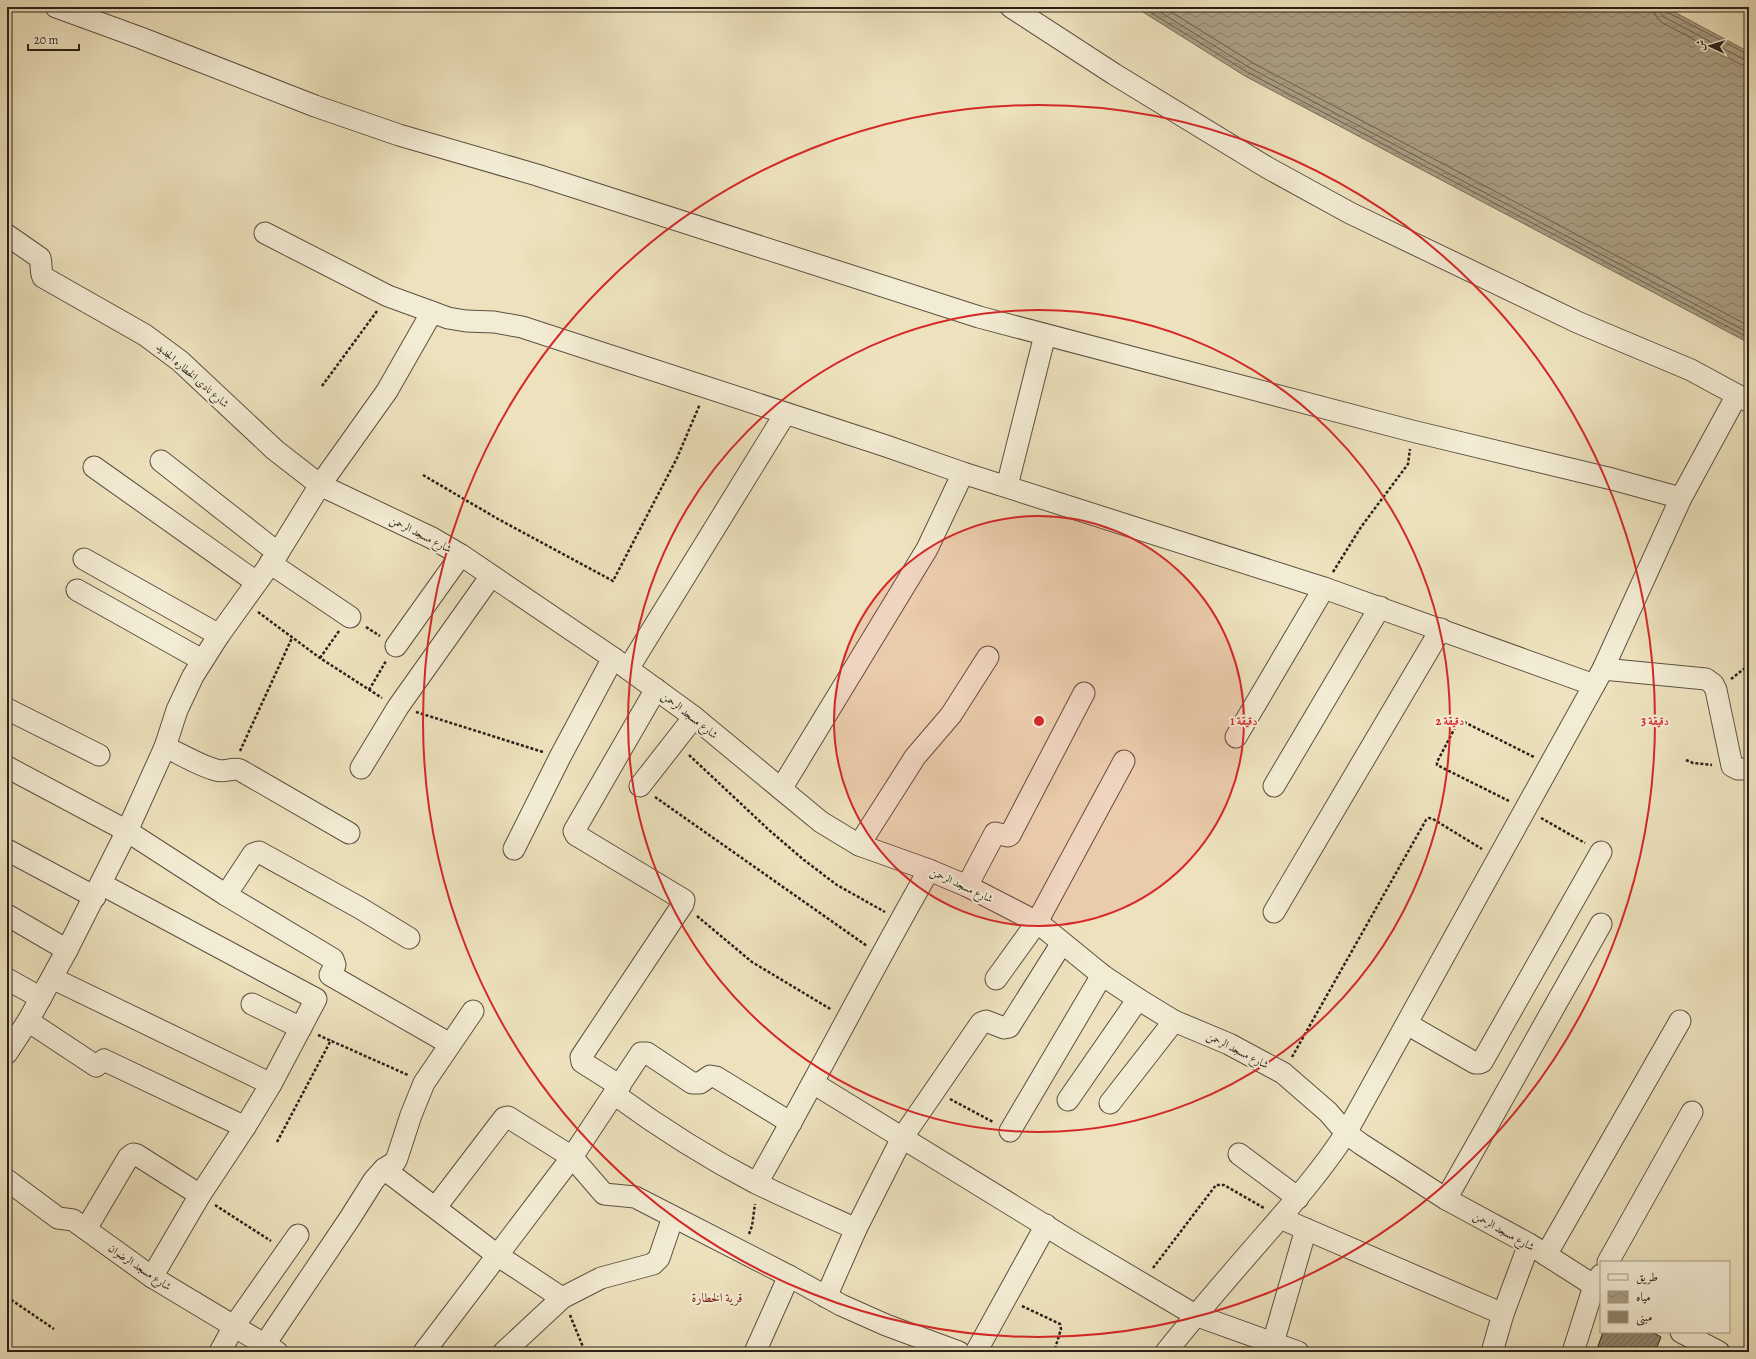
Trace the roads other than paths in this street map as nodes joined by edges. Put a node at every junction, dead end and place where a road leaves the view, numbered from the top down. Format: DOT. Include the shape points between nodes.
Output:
graph roads {
  1 [pos="56,7"];
  2 [pos="1011,7"];
  3 [pos="265,232"];
  4 [pos="8,240"];
  5 [pos="432,312"];
  6 [pos="1045,335"];
  7 [pos="1743,398"];
  8 [pos="785,414"];
  9 [pos="162,460"];
  10 [pos="94,467"];
  11 [pos="963,473"];
  12 [pos="320,485"];
  13 [pos="1007,486"];
  14 [pos="1681,498"];
  15 [pos="461,555"];
  16 [pos="274,558"];
  17 [pos="84,559"];
  18 [pos="491,576"];
  19 [pos="256,582"];
  20 [pos="1324,588"];
  21 [pos="77,590"];
  22 [pos="1380,607"];
  23 [pos="350,617"];
  24 [pos="1440,629"];
  25 [pos="219,634"];
  26 [pos="396,646"];
  27 [pos="988,657"];
  28 [pos="202,660"];
  29 [pos="621,664"];
  30 [pos="1598,677"];
  31 [pos="656,689"];
  32 [pos="1084,694"];
  33 [pos="7,709"];
  34 [pos="694,716"];
  35 [pos="1236,737"];
  36 [pos="165,747"];
  37 [pos="99,755"];
  38 [pos="1124,761"];
  39 [pos="7,767"];
  40 [pos="361,768"];
  41 [pos="1749,769"];
  42 [pos="640,786"];
  43 [pos="1274,786"];
  44 [pos="782,789"];
  45 [pos="127,831"];
  46 [pos="349,833"];
  47 [pos="859,846"];
  48 [pos="514,849"];
  49 [pos="7,850"];
  50 [pos="1601,852"];
  51 [pos="929,870"];
  52 [pos="967,886"];
  53 [pos="98,891"];
  54 [pos="226,894"];
  55 [pos="1274,912"];
  56 [pos="7,915"];
  57 [pos="1037,922"];
  58 [pos="1601,924"];
  59 [pos="409,938"];
  60 [pos="1062,943"];
  61 [pos="67,950"];
  62 [pos="330,975"];
  63 [pos="1102,975"];
  64 [pos="52,978"];
  65 [pos="7,979"];
  66 [pos="996,979"];
  67 [pos="41,998"];
  68 [pos="316,999"];
  69 [pos="1138,999"];
  70 [pos="252,1004"];
  71 [pos="473,1011"];
  72 [pos="28,1021"];
  73 [pos="1174,1021"];
  74 [pos="1680,1021"];
  75 [pos="1407,1024"];
  76 [pos="301,1028"];
  77 [pos="450,1044"];
  78 [pos="7,1052"];
  79 [pos="813,1083"];
  80 [pos="270,1084"];
  81 [pos="617,1090"];
  82 [pos="1068,1100"];
  83 [pos="1110,1103"];
  84 [pos="1692,1112"];
  85 [pos="791,1123"];
  86 [pos="245,1127"];
  87 [pos="1010,1131"];
  88 [pos="1346,1133"];
  89 [pos="902,1138"];
  90 [pos="1239,1154"];
  91 [pos="572,1157"];
  92 [pos="384,1169"];
  93 [pos="7,1180"];
  94 [pos="757,1183"];
  95 [pos="200,1195"];
  96 [pos="1298,1198"];
  97 [pos="1446,1199"];
  98 [pos="436,1207"];
  99 [pos="673,1217"];
  100 [pos="1280,1218"];
  101 [pos="1046,1225"];
  102 [pos="86,1229"];
  103 [pos="856,1229"];
  104 [pos="1306,1229"];
  105 [pos="293,1243"];
  106 [pos="1537,1250"];
  107 [pos="497,1255"];
  108 [pos="1609,1261"];
  109 [pos="788,1276"];
  110 [pos="152,1277"];
  111 [pos="1599,1284"];
  112 [pos="826,1297"];
  113 [pos="562,1298"];
  114 [pos="1503,1314"];
  115 [pos="1195,1315"];
  116 [pos="234,1326"];
  117 [pos="1683,1333"];
  118 [pos="1273,1343"];
  119 [pos="273,1350"];
  120 [pos="220,1352"];
  121 [pos="424,1352"];
  122 [pos="504,1352"];
  123 [pos="755,1352"];
  124 [pos="959,1352"];
  125 [pos="976,1352"];
  126 [pos="1166,1352"];
  127 [pos="1298,1352"];
  128 [pos="1492,1352"];
  129 [pos="1573,1352"];
  130 [pos="1719,1352"];
  1 -- 6 [label="street" via="315,106 399,135 538,175 979,317"];
  2 -- 7 [label="street" via="1114,74 1268,168 1350,213 1577,322 1690,370"];
  3 -- 5 [label="street" via="388,296"];
  4 -- 12 [label="street, شارع نادى الخطاره الجديد" via="40,258 43,277 138,331 180,361 275,450"];
  5 -- 8 [label="street" via="448,318 522,327"];
  5 -- 12 [label="street" via="387,391"];
  6 -- 13 [label="street"];
  6 -- 14 [label="street"];
  7 -- 14 [label="street"];
  8 -- 11 [label="street"];
  8 -- 29 [label="street"];
  9 -- 16 [label="street"];
  10 -- 19 [label="street"];
  11 -- 13 [label="street"];
  11 -- 44 [label="street" via="928,549"];
  12 -- 15 [label="street, شارع مسجد الرحمن" via="432,538"];
  12 -- 16 [label="street"];
  13 -- 20 [label="street"];
  14 -- 30 [label="street"];
  15 -- 18 [label="street, شارع مسجد الرحمن"];
  15 -- 26 [label="street"];
  16 -- 19 [label="street"];
  16 -- 23 [label="street"];
  17 -- 25 [label="street"];
  18 -- 29 [label="street, شارع مسجد الرحمن"];
  18 -- 40 [label="street" via="398,707"];
  19 -- 25 [label="street"];
  20 -- 22 [label="street"];
  20 -- 35 [label="street"];
  21 -- 28 [label="street"];
  22 -- 24 [label="street"];
  22 -- 43 [label="street"];
  24 -- 30 [label="street"];
  24 -- 55 [label="street"];
  25 -- 28 [label="street"];
  27 -- 47 [label="street" via="951,715 915,757"];
  28 -- 36 [label="street" via="184,694"];
  29 -- 31 [label="street, شارع مسجد الرحمن"];
  29 -- 48 [label="street" via="560,757"];
  30 -- 41 [label="street" via="1710,681 1716,690 1730,759 1735,768"];
  30 -- 75 [label="street"];
  31 -- 34 [label="street, شارع مسجد الرحمن"];
  31 -- 81 [label="street" via="574,833 683,898 683,904 581,1057 582,1062"];
  32 -- 52 [label="street" via="1010,835 995,832"];
  33 -- 37 [label="street"];
  34 -- 42 [label="street"];
  34 -- 44 [label="street, شارع مسجد الرحمن"];
  36 -- 45 [label="street"];
  36 -- 46 [label="street" via="216,770 232,769 246,773"];
  38 -- 57 [label="street"];
  39 -- 45 [label="street"];
  44 -- 47 [label="street, شارع مسجد الرحمن" via="821,822"];
  45 -- 53 [label="street"];
  45 -- 54 [label="street"];
  47 -- 51 [label="street, شارع مسجد الرحمن"];
  49 -- 53 [label="street"];
  50 -- 75 [label="street" via="1482,1062 1475,1063"];
  51 -- 52 [label="street, شارع مسجد الرحمن"];
  51 -- 79 [label="street"];
  52 -- 57 [label="street, شارع مسجد الرحمن"];
  53 -- 61 [label="street"];
  53 -- 68 [label="street"];
  54 -- 59 [label="street" via="253,854 259,852"];
  54 -- 62 [label="street" via="333,959 335,965"];
  56 -- 61 [label="street"];
  57 -- 60 [label="street, شارع مسجد الرحمن"];
  57 -- 66 [label="street"];
  58 -- 97 [label="street"];
  60 -- 63 [label="street, شارع مسجد الرحمن"];
  60 -- 89 [label="street" via="1009,1027 1004,1028 986,1022 981,1024"];
  61 -- 64 [label="street"];
  62 -- 68 [label="street"];
  62 -- 77 [label="street"];
  63 -- 69 [label="street, شارع مسجد الرحمن"];
  63 -- 87 [label="street"];
  64 -- 67 [label="street"];
  64 -- 80 [label="street"];
  65 -- 67 [label="street"];
  67 -- 72 [label="street"];
  68 -- 76 [label="street"];
  69 -- 73 [label="street, شارع مسجد الرحمن"];
  69 -- 82 [label="street"];
  70 -- 76 [label="street"];
  71 -- 77 [label="street"];
  72 -- 78 [label="street"];
  72 -- 86 [label="street" via="96,1066 106,1060"];
  73 -- 83 [label="street"];
  73 -- 88 [label="street, شارع مسجد الرحمن" via="1230,1044 1283,1073 1328,1112"];
  74 -- 106 [label="street"];
  75 -- 88 [label="street"];
  76 -- 80 [label="street"];
  77 -- 92 [label="street" via="424,1083 395,1162"];
  79 -- 85 [label="street"];
  79 -- 89 [label="street"];
  80 -- 86 [label="street"];
  81 -- 85 [label="street" via="641,1052 644,1052 692,1083 700,1083 710,1076 716,1077"];
  81 -- 91 [label="street"];
  81 -- 94 [label="street" via="652,1121"];
  84 -- 108 [label="street"];
  85 -- 94 [label="street"];
  86 -- 95 [label="street"];
  88 -- 96 [label="street"];
  88 -- 97 [label="street, شارع مسجد الرحمن"];
  89 -- 101 [label="street"];
  89 -- 103 [label="street"];
  90 -- 96 [label="street"];
  91 -- 98 [label="street" via="506,1117"];
  91 -- 99 [label="street" via="604,1194 635,1197"];
  91 -- 107 [label="street"];
  92 -- 98 [label="street"];
  92 -- 119 [label="street" via="350,1218"];
  93 -- 102 [label="street, شارع مسجد الرضوان" via="58,1218 70,1219"];
  94 -- 103 [label="street"];
  95 -- 102 [label="street" via="133,1154 128,1158"];
  95 -- 110 [label="street"];
  96 -- 100 [label="street"];
  97 -- 106 [label="street, شارع مسجد الرحمن"];
  98 -- 107 [label="street"];
  99 -- 109 [label="street"];
  99 -- 113 [label="street" via="659,1258 653,1264 601,1278"];
  100 -- 104 [label="street"];
  100 -- 115 [label="street"];
  101 -- 115 [label="street"];
  101 -- 125 [label="street"];
  102 -- 110 [label="street, شارع مسجد الرضوان"];
  103 -- 112 [label="street"];
  104 -- 114 [label="street"];
  104 -- 118 [label="street"];
  105 -- 116 [label="street"];
  106 -- 111 [label="street, شارع مسجد الرحمن"];
  106 -- 114 [label="street"];
  107 -- 113 [label="street"];
  107 -- 121 [label="street"];
  109 -- 112 [label="street"];
  109 -- 123 [label="street"];
  110 -- 116 [label="street, شارع مسجد الرضوان"];
  111 -- 129 [label="street"];
  112 -- 124 [label="street" via="860,1314"];
  113 -- 122 [label="street"];
  114 -- 128 [label="street"];
  115 -- 118 [label="street"];
  115 -- 126 [label="street"];
  116 -- 119 [label="street, شارع مسجد الرضوان"];
  116 -- 120 [label="street"];
  117 -- 130 [label="street"];
  118 -- 127 [label="street"];
}
